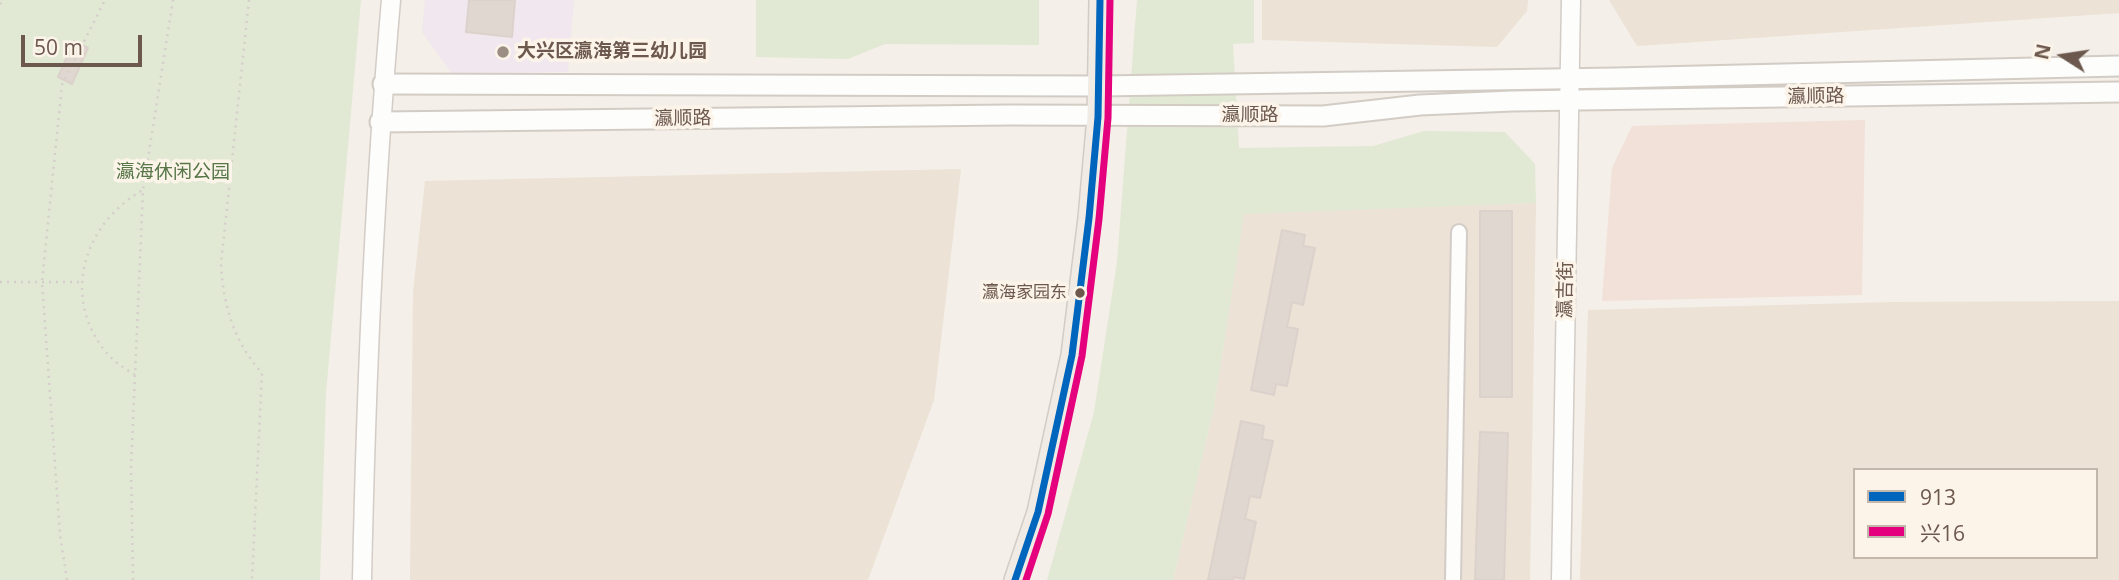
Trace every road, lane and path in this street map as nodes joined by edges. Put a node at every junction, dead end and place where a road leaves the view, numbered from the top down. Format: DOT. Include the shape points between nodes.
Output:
graph roads {
  1 [pos="105,0"];
  2 [pos="173,0"];
  3 [pos="249,0"];
  4 [pos="391,0"];
  5 [pos="1100,0"];
  6 [pos="1571,0"];
  7 [pos="2119,66"];
  8 [pos="1569,79"];
  9 [pos="383,84"];
  10 [pos="1100,86"];
  11 [pos="2119,92"];
  12 [pos="1569,101"];
  13 [pos="1098,117"];
  14 [pos="380,122"];
  15 [pos="143,190"];
  16 [pos="1459,232"];
  17 [pos="0,282"];
  18 [pos="42,282"];
  19 [pos="82,282"];
  20 [pos="135,375"];
  21 [pos="67,580"];
  22 [pos="133,580"];
  23 [pos="252,580"];
  24 [pos="362,580"];
  25 [pos="1014,580"];
  26 [pos="1453,580"];
  27 [pos="1561,580"];
  1 -- 18 [label="path" via="62,86"];
  2 -- 15 [label="path"];
  3 -- 23 [label="path" via="221,264 228,315 240,343 262,373"];
  4 -- 9 [label="street"];
  5 -- 10 [label="main road"];
  6 -- 8 [label="street, 瀛吉街"];
  7 -- 8 [label="main road, 瀛顺路"];
  8 -- 10 [label="main road, 瀛顺路"];
  8 -- 12 [label="street, 瀛吉街"];
  9 -- 10 [label="main road, 瀛顺路"];
  9 -- 14 [label="street"];
  10 -- 13 [label="main road"];
  11 -- 12 [label="main road, 瀛顺路"];
  12 -- 13 [label="main road, 瀛顺路" via="1420,105 1323,116"];
  12 -- 27 [label="street, 瀛吉街"];
  13 -- 14 [label="main road, 瀛顺路"];
  13 -- 25 [label="main road" via="1072,355 1038,512"];
  14 -- 24 [label="street"];
  15 -- 19 [label="path" via="127,199 102,225 85,261"];
  15 -- 20 [label="path"];
  16 -- 26 [label="street"];
  17 -- 18 [label="path"];
  18 -- 19 [label="path"];
  18 -- 21 [label="path"];
  19 -- 20 [label="path" via="96,337 106,353"];
  20 -- 22 [label="path"];
}
